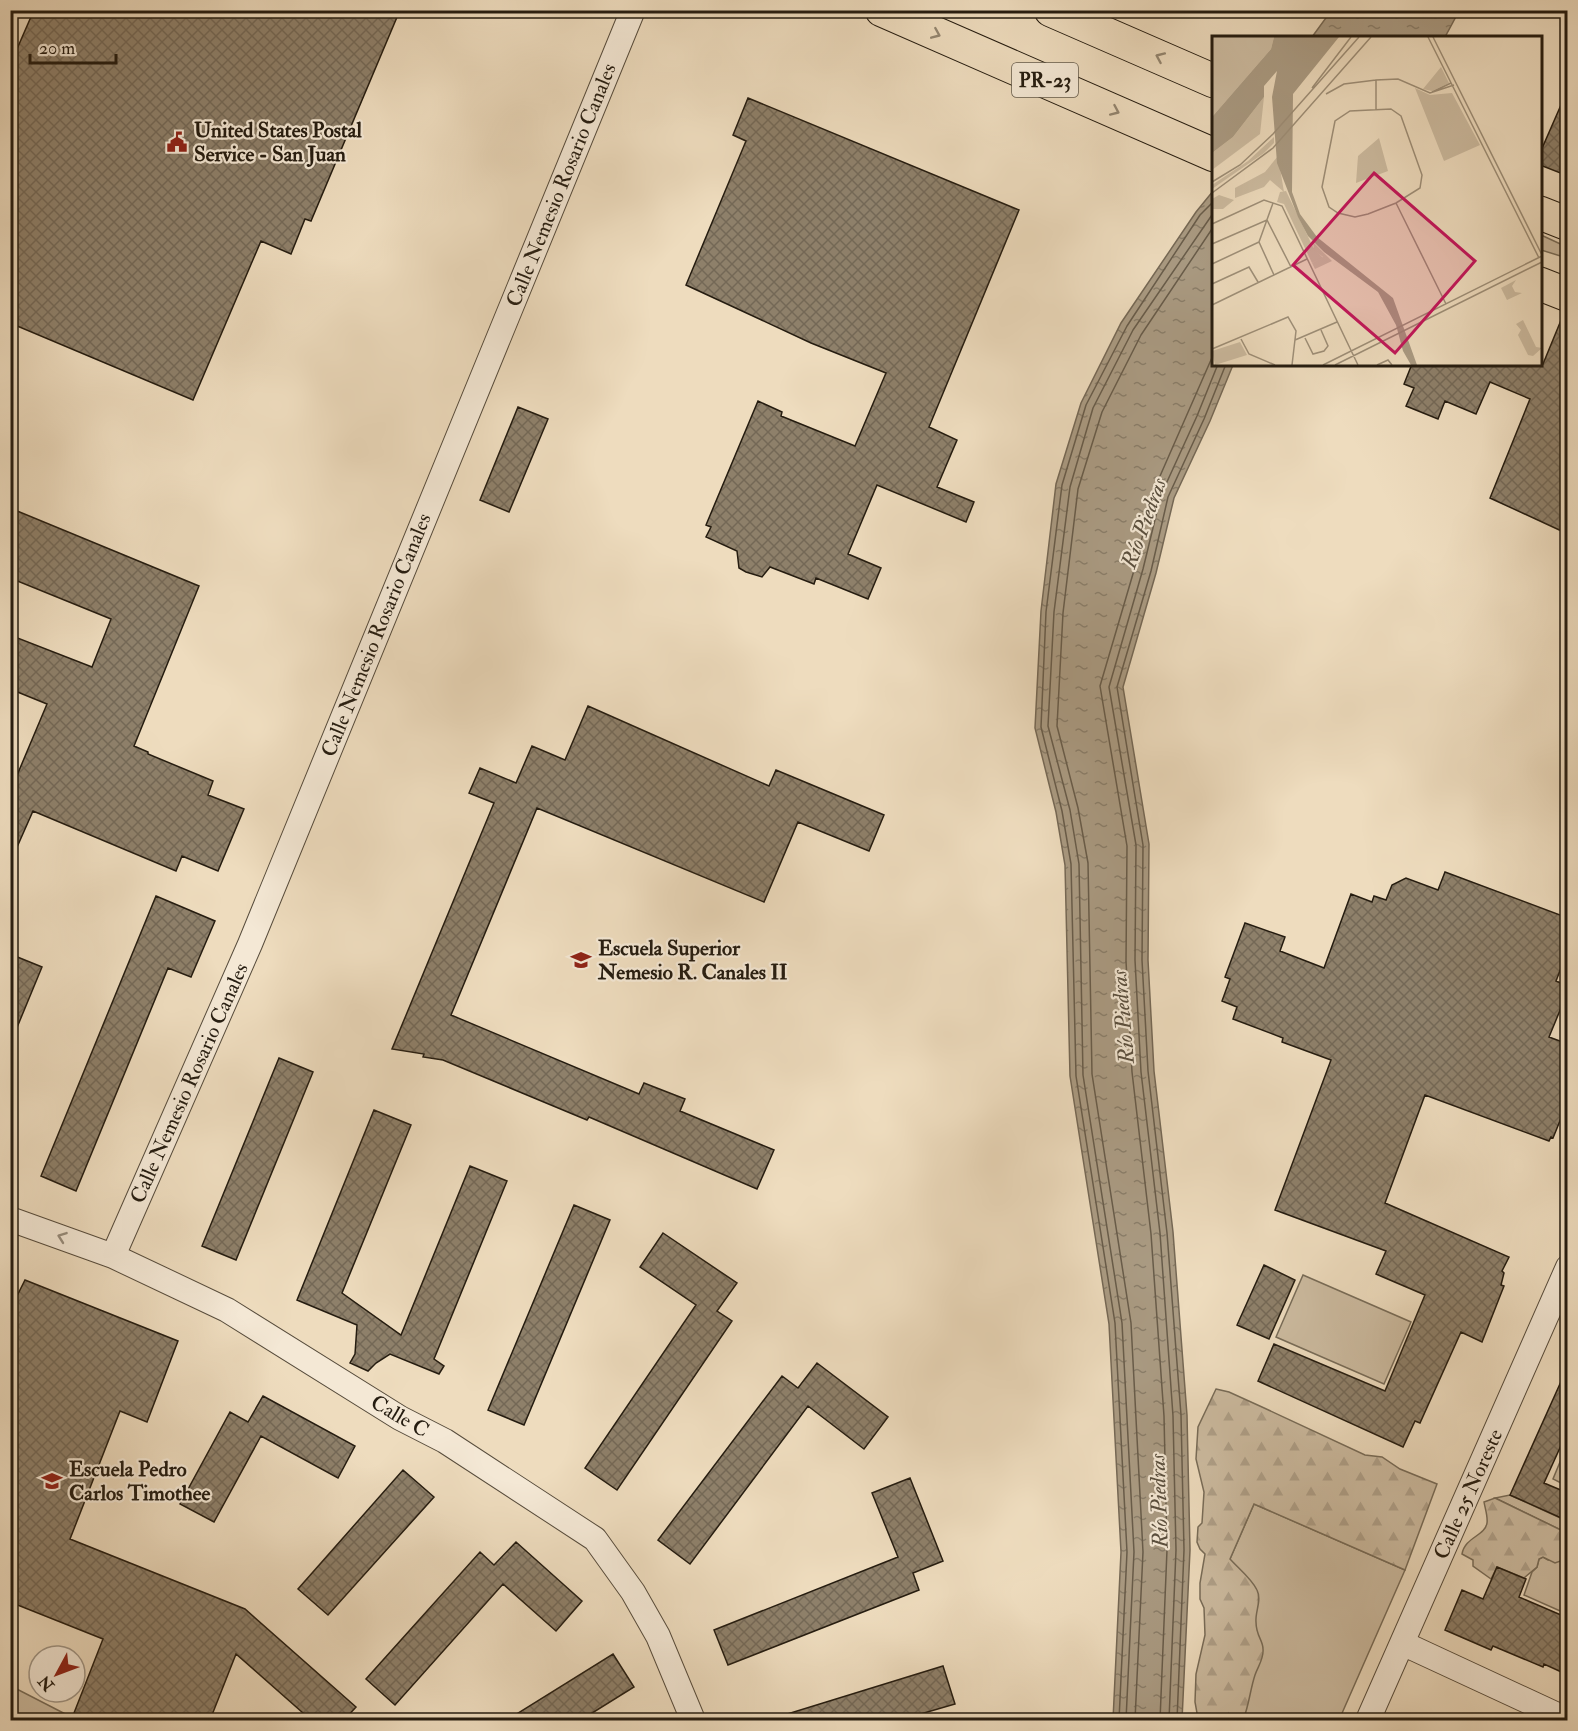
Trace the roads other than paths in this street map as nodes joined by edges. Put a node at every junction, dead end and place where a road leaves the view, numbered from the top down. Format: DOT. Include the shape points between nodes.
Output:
graph roads {
  1 [pos="633,10"];
  2 [pos="882,10"];
  3 [pos="1051,10"];
  4 [pos="1212,80"];
  5 [pos="1210,154"];
  6 [pos="1542,214"];
  7 [pos="1568,224"];
  8 [pos="1542,286"];
  9 [pos="1568,295"];
  10 [pos="10,1219"];
  11 [pos="113,1256"];
  12 [pos="1568,1267"];
  13 [pos="1402,1643"];
  14 [pos="693,1720"];
  15 [pos="1368,1720"];
  16 [pos="1568,1720"];
  1 -- 11 [label="street, Calle Nemesio Rosario Canales" via="250,944"];
  2 -- 5 [label="main road, PR-23, one-way"];
  4 -- 3 [label="main road, one-way"];
  6 -- 7 [label="main road"];
  8 -- 9 [label="main road"];
  11 -- 10 [label="street, Calle C, one-way"];
  11 -- 14 [label="street, Calle C" via="227,1310 400,1418 445,1441 595,1539 633,1592 658,1636"];
  12 -- 13 [label="street, Calle 25 Noreste"];
  13 -- 15 [label="street, Calle 25 Noreste"];
  13 -- 16 [label="street"];
}
